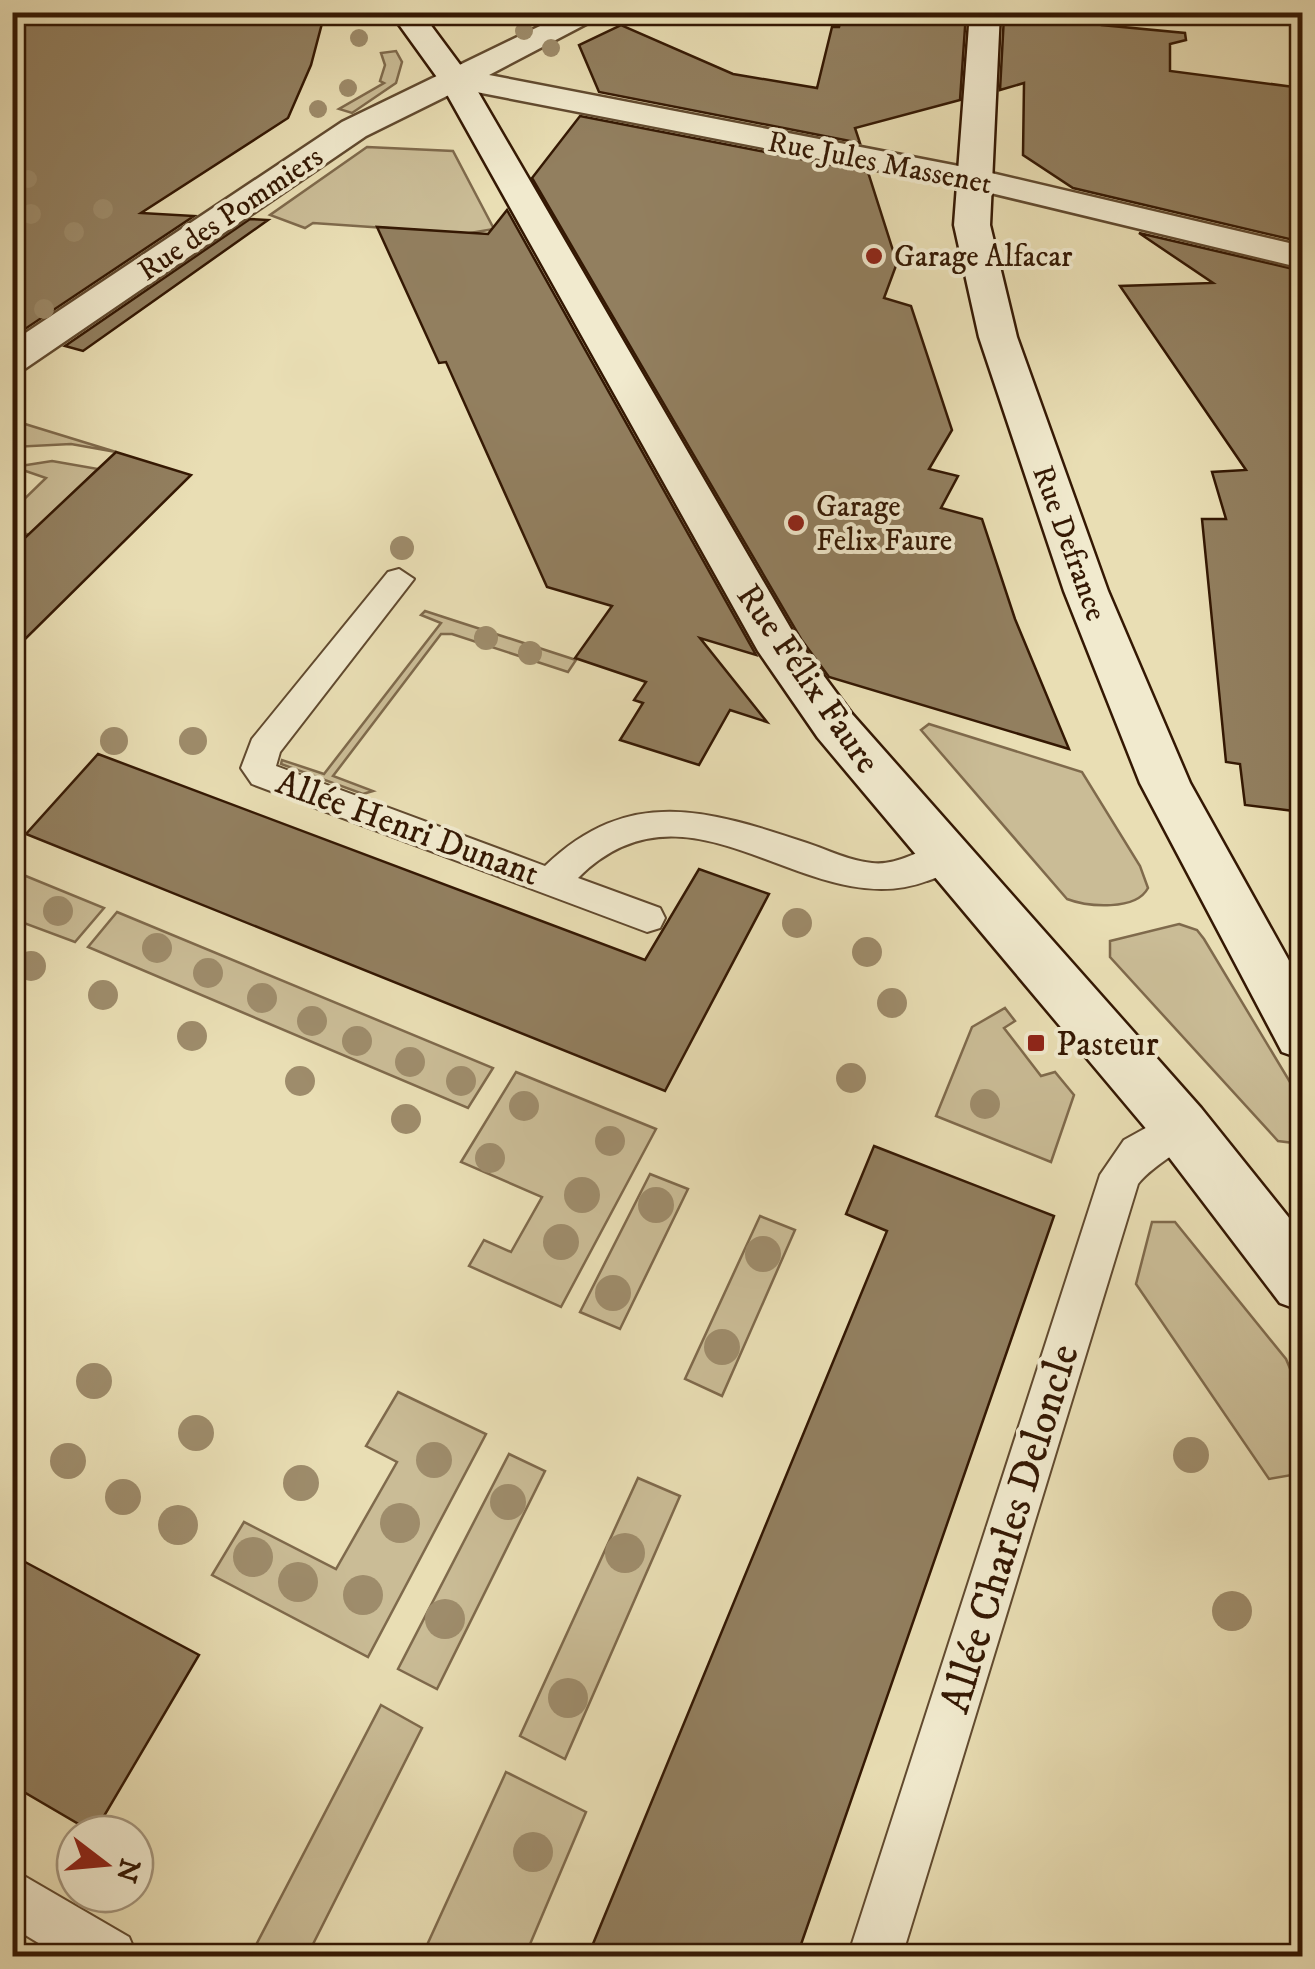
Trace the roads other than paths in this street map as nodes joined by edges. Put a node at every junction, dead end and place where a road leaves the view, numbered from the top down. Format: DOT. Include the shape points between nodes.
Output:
graph roads {
  1 [pos="405,12"];
  2 [pos="594,12"];
  3 [pos="986,12"];
  4 [pos="454,78"];
  5 [pos="974,179"];
  6 [pos="1302,258"];
  7 [pos="12,360"];
  8 [pos="399,578"];
  9 [pos="947,857"];
  10 [pos="552,883"];
  11 [pos="647,918"];
  12 [pos="1302,1036"];
  13 [pos="1180,1126"];
  14 [pos="1302,1282"];
  15 [pos="12,1896"];
  16 [pos="110,1956"];
  17 [pos="875,1956"];
  1 -- 4 [label="main road, Rue Félix Faure"];
  2 -- 4 [label="main road, Rue des Pommiers"];
  3 -- 5 [label="main road, Rue Defrance"];
  4 -- 5 [label="main road, Rue Jules Massenet"];
  4 -- 7 [label="main road, Rue des Pommiers" via="354,129"];
  4 -- 9 [label="main road, Rue Félix Faure" via="780,651"];
  5 -- 6 [label="main road, Rue Jules Massenet"];
  5 -- 12 [label="main road, Rue Defrance" via="973,237 998,337 1086,591 1165,783"];
  8 -- 10 [label="lane, Allée Henri Dunant" via="264,748 258,768 278,782"];
  9 -- 10 [label="lane, Allée Henri Dunant" via="910,874 869,876 730,831 676,821 607,835 572,858"];
  9 -- 13 [label="main road, Rue Félix Faure"];
  10 -- 11 [label="lane"];
  13 -- 14 [label="main road, Rue Félix Faure"];
  13 -- 17 [label="lane, Allée Charles Deloncle" via="1138,1153 1120,1175"];
  15 -- 16 [label="lane"];
}
